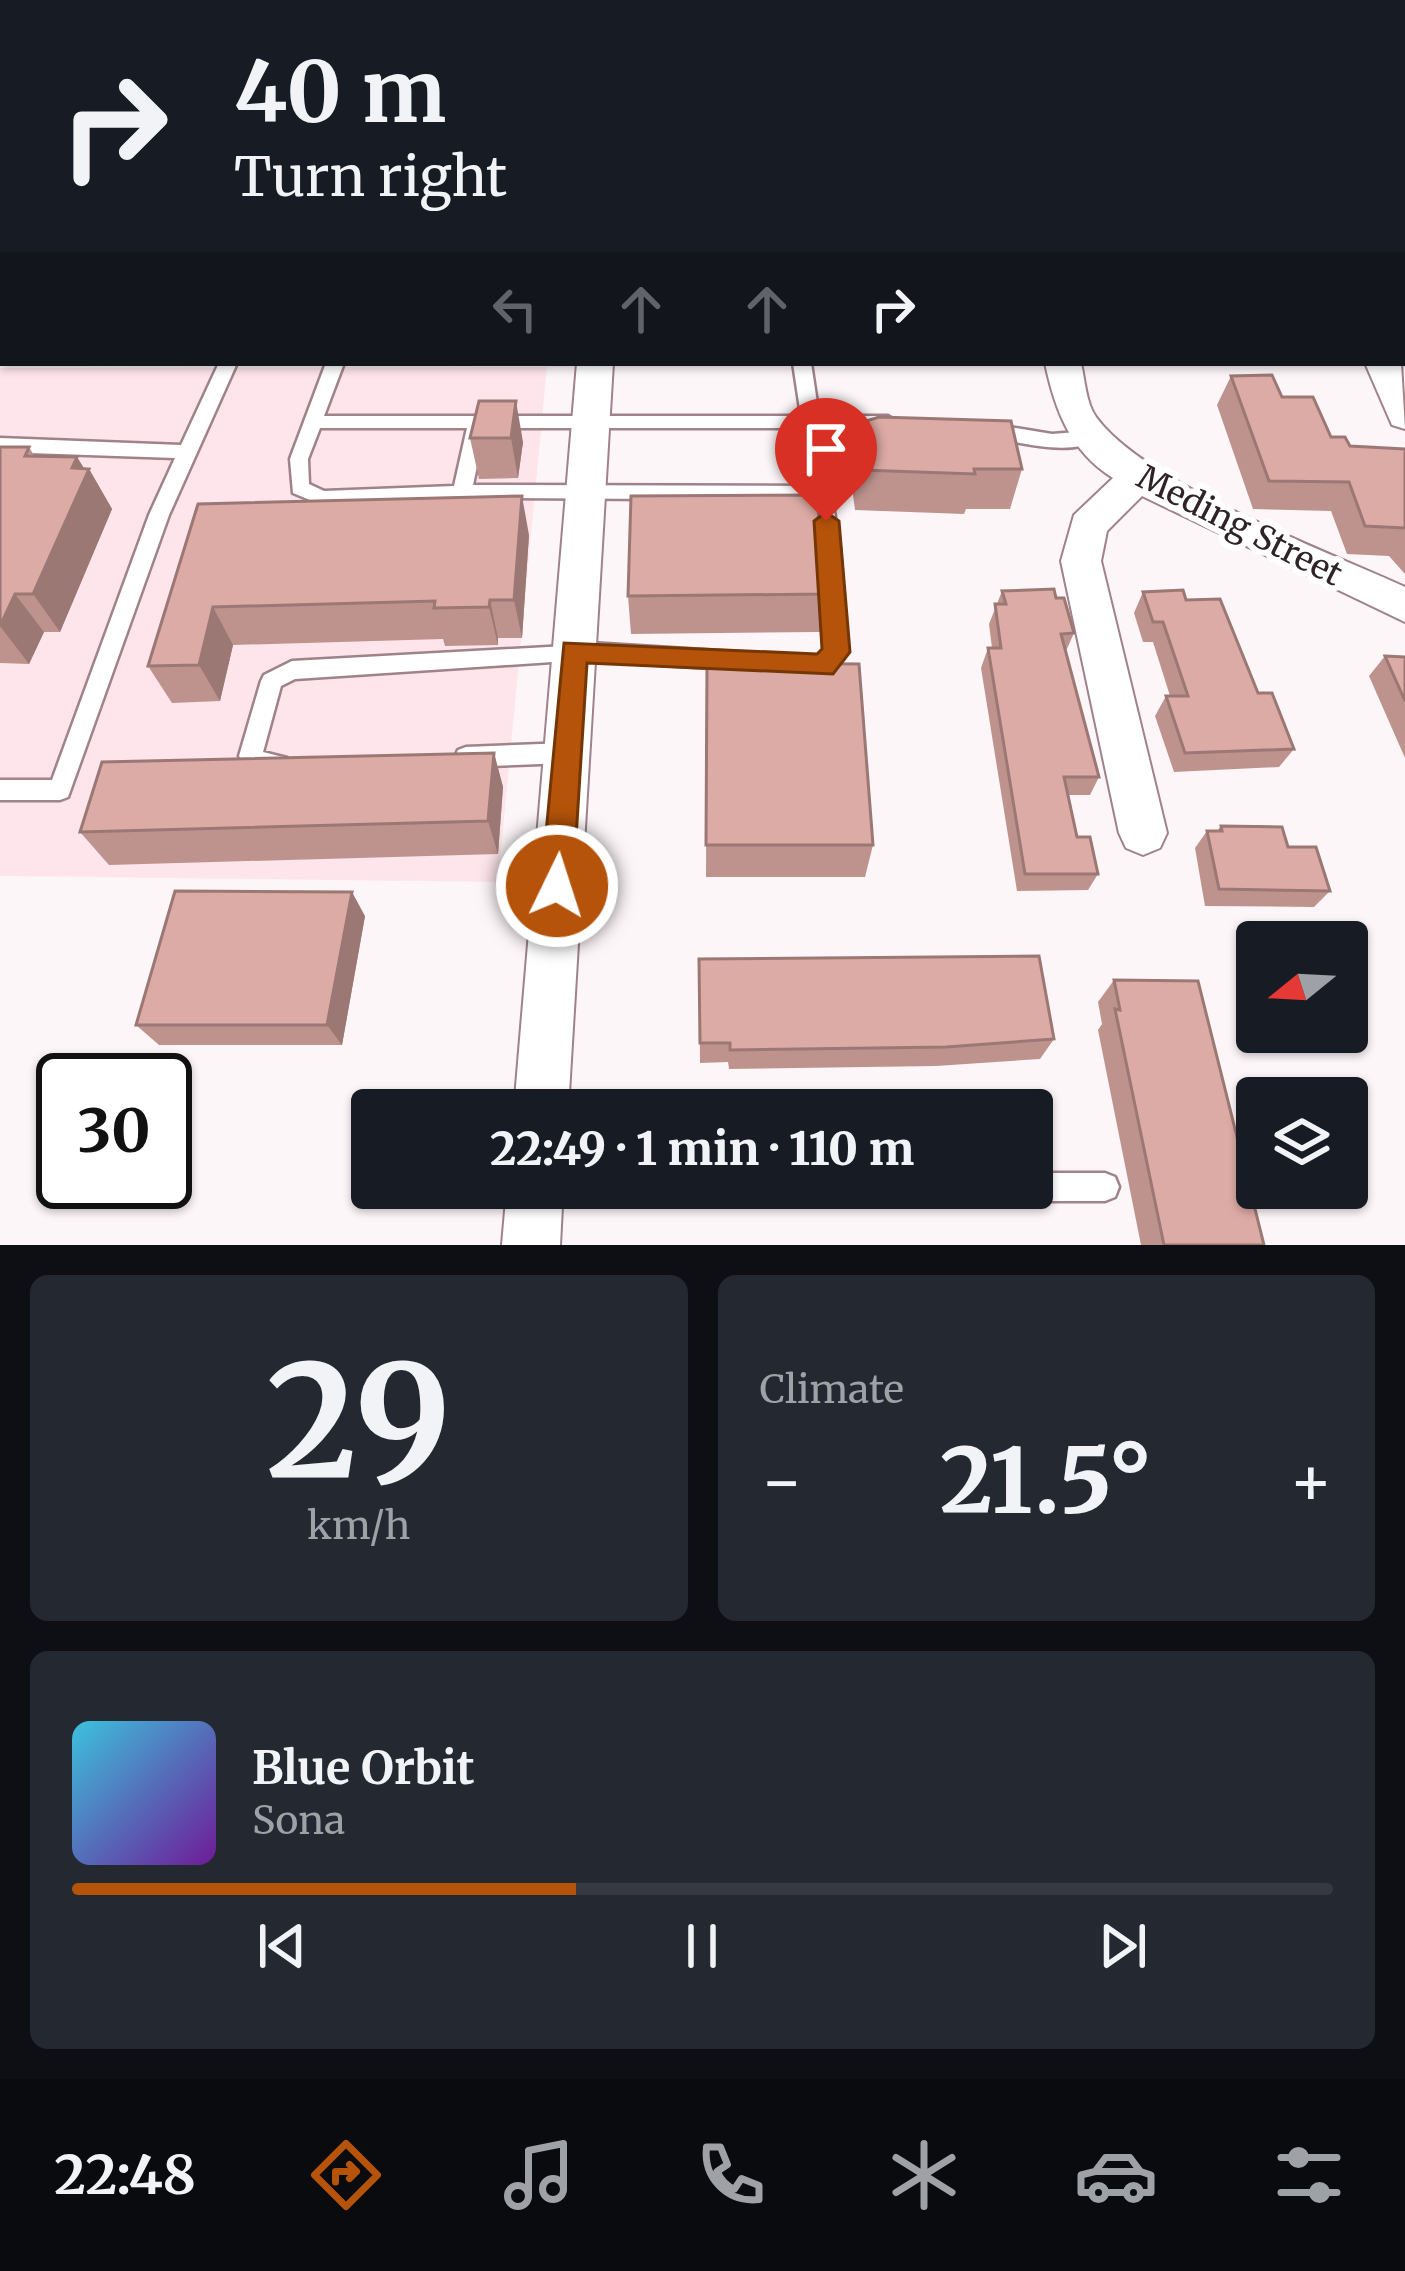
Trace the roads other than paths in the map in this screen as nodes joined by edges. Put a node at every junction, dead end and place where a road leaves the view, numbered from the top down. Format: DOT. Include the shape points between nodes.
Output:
graph roads {
  1 [pos="227,366"];
  2 [pos="334,366"];
  3 [pos="595,366"];
  4 [pos="803,366"];
  5 [pos="1064,366"];
  6 [pos="1383,366"];
  7 [pos="1405,416"];
  8 [pos="591,418"];
  9 [pos="478,421"];
  10 [pos="313,422"];
  11 [pos="899,422"];
  12 [pos="814,423"];
  13 [pos="964,425"];
  14 [pos="1089,438"];
  15 [pos="0,445"];
  16 [pos="188,452"];
  17 [pos="1139,476"];
  18 [pos="462,493"];
  19 [pos="823,493"];
  20 [pos="585,495"];
  21 [pos="1405,606"];
  22 [pos="574,653"];
  23 [pos="567,753"];
  24 [pos="450,758"];
  25 [pos="310,763"];
  26 [pos="0,790"];
  27 [pos="1143,833"];
  28 [pos="543,1089"];
  29 [pos="1053,1187"];
  30 [pos="1105,1187"];
  1 -- 16 [label="lane"];
  2 -- 10 [label="lane"];
  3 -- 8 [label="street"];
  4 -- 12 [label="lane"];
  5 -- 14 [label="street"];
  6 -- 7 [label="street"];
  8 -- 9 [label="lane"];
  8 -- 12 [label="lane"];
  8 -- 20 [label="street"];
  9 -- 10 [label="lane"];
  9 -- 18 [label="lane"];
  10 -- 18 [label="lane" via="299,459 300,488 322,498"];
  11 -- 12 [label="lane"];
  12 -- 19 [label="lane"];
  13 -- 14 [label="lane" via="1052,441"];
  14 -- 17 [label="street, Meding Street"];
  15 -- 16 [label="lane"];
  16 -- 26 [label="lane" via="60,790"];
  17 -- 21 [label="street, Meding Street"];
  17 -- 27 [label="street" via="1088,525 1081,561"];
  18 -- 20 [label="lane"];
  19 -- 20 [label="lane"];
  19 -- 22 [label="lane" via="836,652 823,666"];
  20 -- 22 [label="street"];
  22 -- 23 [label="street"];
  22 -- 25 [label="lane" via="292,670 272,681 250,756 264,765"];
  23 -- 24 [label="lane"];
  23 -- 28 [label="street"];
  29 -- 30 [label="lane"];
}
